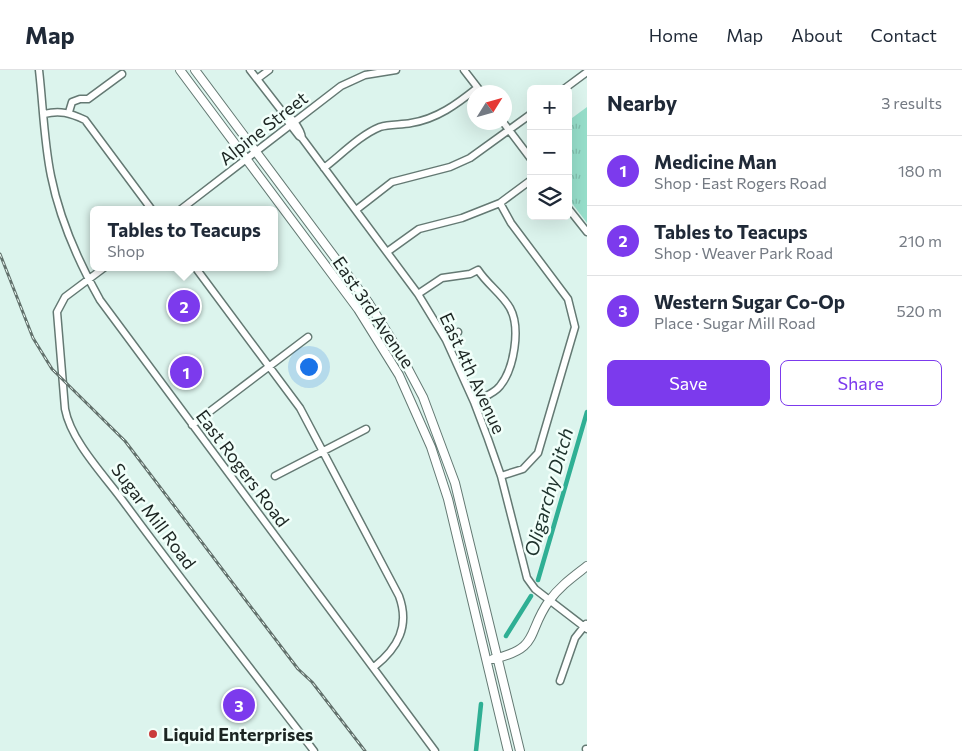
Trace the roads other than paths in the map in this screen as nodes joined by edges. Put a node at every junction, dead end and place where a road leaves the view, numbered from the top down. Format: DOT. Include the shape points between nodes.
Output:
graph roads {
  1 [pos="39,70"];
  2 [pos="180,70"];
  3 [pos="195,70"];
  4 [pos="250,70"];
  5 [pos="269,70"];
  6 [pos="396,70"];
  7 [pos="464,70"];
  8 [pos="379,71"];
  9 [pos="587,72"];
  10 [pos="122,74"];
  11 [pos="257,79"];
  12 [pos="475,85"];
  13 [pos="569,85"];
  14 [pos="467,98"];
  15 [pos="69,112"];
  16 [pos="44,114"];
  17 [pos="527,117"];
  18 [pos="292,124"];
  19 [pos="512,128"];
  20 [pos="509,130"];
  21 [pos="257,151"];
  22 [pos="527,154"];
  23 [pos="246,160"];
  24 [pos="324,168"];
  25 [pos="527,183"];
  26 [pos="500,203"];
  27 [pos="149,206"];
  28 [pos="185,206"];
  29 [pos="356,210"];
  30 [pos="572,213"];
  31 [pos="587,232"];
  32 [pos="388,252"];
  33 [pos="100,271"];
  34 [pos="198,271"];
  35 [pos="88,280"];
  36 [pos="418,294"];
  37 [pos="458,332"];
  38 [pos="308,337"];
  39 [pos="446,340"];
  40 [pos="270,366"];
  41 [pos="474,402"];
  42 [pos="192,424"];
  43 [pos="366,429"];
  44 [pos="324,452"];
  45 [pos="275,476"];
  46 [pos="500,476"];
  47 [pos="587,566"];
  48 [pos="550,600"];
  49 [pos="586,626"];
  50 [pos="498,658"];
  51 [pos="486,660"];
  52 [pos="374,667"];
  53 [pos="560,681"];
  54 [pos="314,751"];
  55 [pos="436,751"];
  56 [pos="508,751"];
  57 [pos="520,751"];
  1 -- 16 [label="street, East Rogers Road"];
  2 -- 23 [label="main road, East 3rd Avenue"];
  3 -- 21 [label="main road, East 3rd Avenue"];
  4 -- 11 [label="street, East 4th Avenue"];
  5 -- 11 [label="street"];
  6 -- 8 [label="street, Alpine Street"];
  7 -- 12 [label="street"];
  8 -- 18 [label="street, Alpine Street" via="348,82"];
  9 -- 13 [label="street"];
  10 -- 15 [label="street" via="88,99 72,102"];
  11 -- 18 [label="street, East 4th Avenue"];
  14 -- 24 [label="street" via="438,115 372,131"];
  15 -- 16 [label="street"];
  15 -- 27 [label="street" via="85,120"];
  16 -- 35 [label="street, East Rogers Road" via="46,147 55,192 69,238"];
  17 -- 19 [label="street"];
  18 -- 21 [label="street, Alpine Street"];
  18 -- 24 [label="street, East 4th Avenue"];
  20 -- 22 [label="street"];
  20 -- 29 [label="street" via="485,149 450,166 392,182"];
  21 -- 23 [label="street, Alpine Street"];
  21 -- 50 [label="main road, East 3rd Avenue" via="375,312 423,398 455,483"];
  23 -- 28 [label="street, Alpine Street"];
  23 -- 51 [label="main road, East 3rd Avenue" via="358,308 407,390 448,499"];
  24 -- 29 [label="street, East 4th Avenue"];
  25 -- 26 [label="street"];
  26 -- 32 [label="street" via="462,218 419,229"];
  26 -- 46 [label="street" via="511,223 568,299 575,327 538,453 522,469"];
  29 -- 32 [label="street, East 4th Avenue"];
  30 -- 31 [label="street"];
  32 -- 36 [label="street, East 4th Avenue"];
  33 -- 35 [label="street"];
  34 -- 40 [label="street"];
  35 -- 42 [label="street, East Rogers Road" via="113,320"];
  35 -- 54 [label="street, Sugar Mill Road" via="65,297 57,312 65,409 70,427 132,514"];
  36 -- 39 [label="street, East 4th Avenue"];
  36 -- 41 [label="street" via="442,278 478,270 510,309 516,328 506,378 495,391"];
  37 -- 39 [label="street"];
  38 -- 40 [label="street"];
  39 -- 41 [label="street, East 4th Avenue"];
  40 -- 42 [label="street"];
  40 -- 44 [label="street" via="300,408"];
  41 -- 46 [label="street, East 4th Avenue"];
  42 -- 52 [label="street, East Rogers Road"];
  43 -- 44 [label="street"];
  44 -- 45 [label="street"];
  44 -- 52 [label="street" via="402,604 402,635"];
  46 -- 48 [label="street, East 4th Avenue" via="527,578"];
  47 -- 48 [label="main road" via="565,582"];
  48 -- 49 [label="street, East 4th Avenue"];
  48 -- 50 [label="main road" via="529,642 519,651"];
  49 -- 53 [label="street" via="575,638"];
  50 -- 51 [label="main road"];
  50 -- 57 [label="main road, East 3rd Avenue"];
  51 -- 56 [label="main road, East 3rd Avenue"];
  52 -- 55 [label="street, East Rogers Road"];
}
